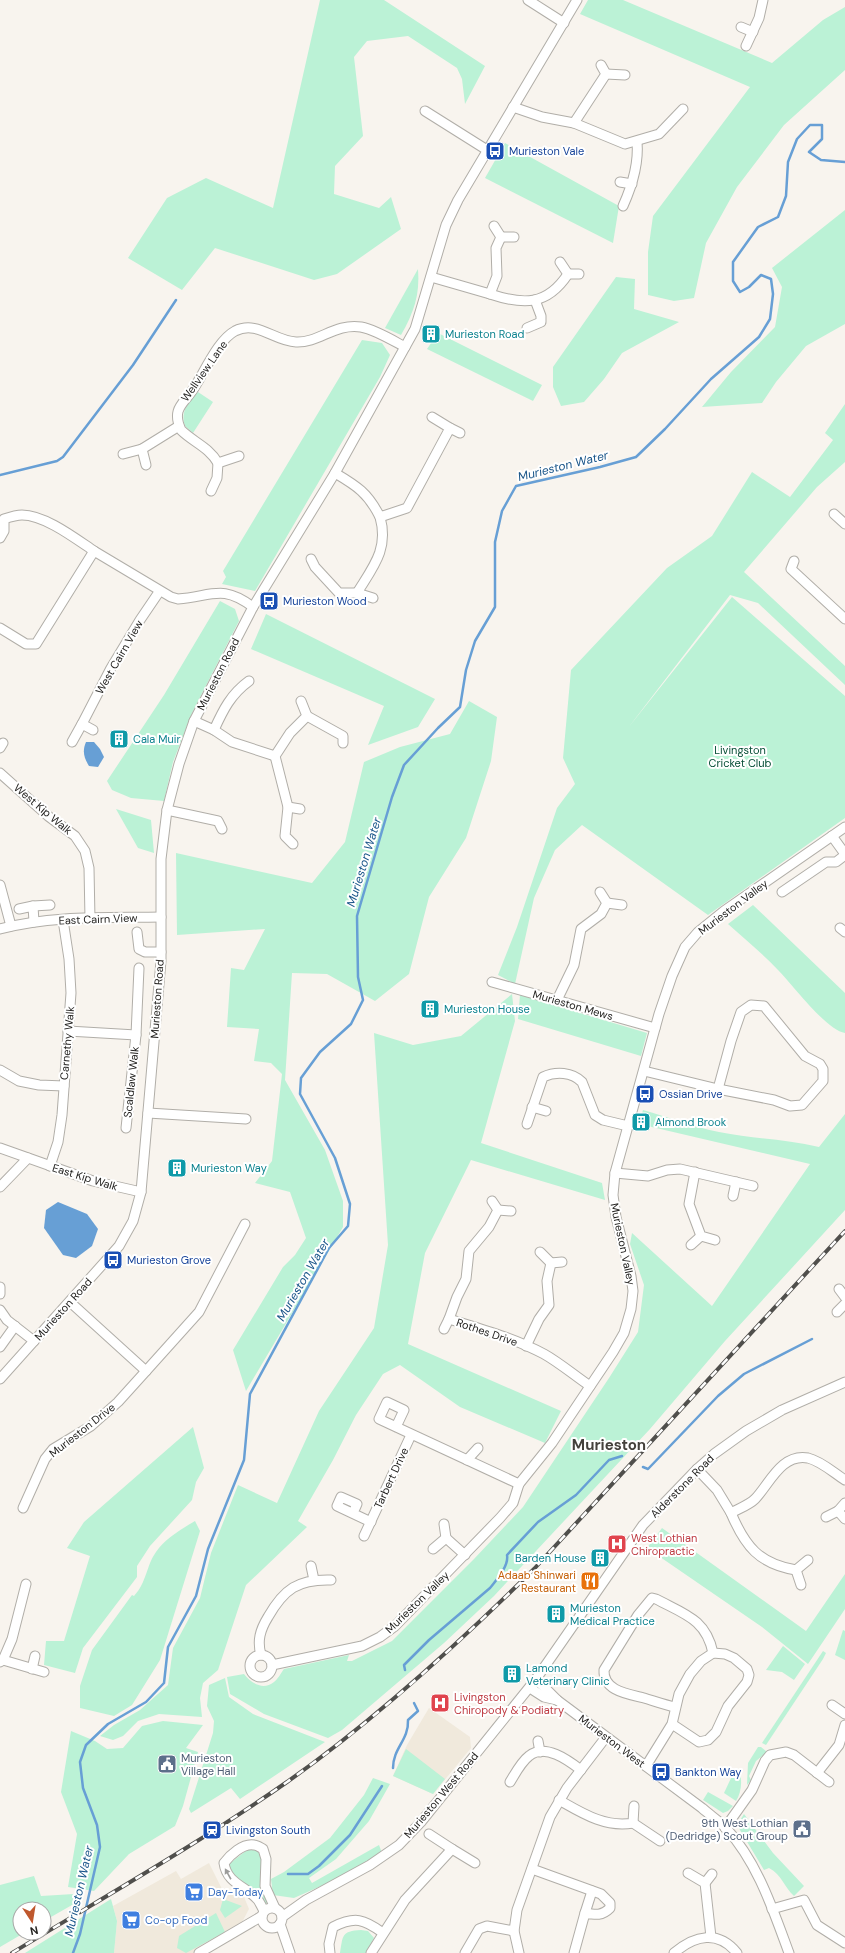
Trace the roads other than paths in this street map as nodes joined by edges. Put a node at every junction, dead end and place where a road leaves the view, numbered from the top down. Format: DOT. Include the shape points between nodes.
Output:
graph roads {
  1 [pos="528,0"];
  2 [pos="577,0"];
  3 [pos="762,0"];
  4 [pos="564,23"];
  5 [pos="741,27"];
  6 [pos="753,32"];
  7 [pos="746,46"];
  8 [pos="601,65"];
  9 [pos="606,74"];
  10 [pos="625,75"];
  11 [pos="513,107"];
  12 [pos="683,109"];
  13 [pos="425,111"];
  14 [pos="574,123"];
  15 [pos="637,142"];
  16 [pos="487,150"];
  17 [pos="620,182"];
  18 [pos="632,184"];
  19 [pos="623,206"];
  20 [pos="494,226"];
  21 [pos="501,237"];
  22 [pos="514,237"];
  23 [pos="560,262"];
  24 [pos="568,274"];
  25 [pos="579,274"];
  26 [pos="431,277"];
  27 [pos="490,294"];
  28 [pos="535,300"];
  29 [pos="527,328"];
  30 [pos="405,347"];
  31 [pos="432,417"];
  32 [pos="179,426"];
  33 [pos="450,428"];
  34 [pos="460,433"];
  35 [pos="142,449"];
  36 [pos="123,454"];
  37 [pos="238,456"];
  38 [pos="218,462"];
  39 [pos="146,466"];
  40 [pos="335,473"];
  41 [pos="211,491"];
  42 [pos="834,514"];
  43 [pos="2,517"];
  44 [pos="380,517"];
  45 [pos="845,524"];
  46 [pos="0,538"];
  47 [pos="94,551"];
  48 [pos="794,560"];
  49 [pos="311,565"];
  50 [pos="159,592"];
  51 [pos="358,593"];
  52 [pos="373,598"];
  53 [pos="253,607"];
  54 [pos="845,619"];
  55 [pos="0,628"];
  56 [pos="249,681"];
  57 [pos="300,701"];
  58 [pos="307,716"];
  59 [pos="194,721"];
  60 [pos="82,724"];
  61 [pos="93,730"];
  62 [pos="214,730"];
  63 [pos="344,737"];
  64 [pos="72,742"];
  65 [pos="275,756"];
  66 [pos="0,773"];
  67 [pos="288,807"];
  68 [pos="300,809"];
  69 [pos="167,810"];
  70 [pos="222,822"];
  71 [pos="845,827"];
  72 [pos="832,836"];
  73 [pos="293,844"];
  74 [pos="845,855"];
  75 [pos="0,885"];
  76 [pos="600,892"];
  77 [pos="782,892"];
  78 [pos="607,903"];
  79 [pos="50,905"];
  80 [pos="622,905"];
  81 [pos="33,906"];
  82 [pos="19,909"];
  83 [pos="161,916"];
  84 [pos="90,919"];
  85 [pos="63,920"];
  86 [pos="34,922"];
  87 [pos="11,926"];
  88 [pos="0,929"];
  89 [pos="137,932"];
  90 [pos="161,952"];
  91 [pos="139,968"];
  92 [pos="492,982"];
  93 [pos="558,1000"];
  94 [pos="655,1028"];
  95 [pos="68,1031"];
  96 [pos="136,1035"];
  97 [pos="0,1070"];
  98 [pos="644,1071"];
  99 [pos="64,1086"];
  100 [pos="718,1089"];
  101 [pos="532,1107"];
  102 [pos="546,1111"];
  103 [pos="148,1113"];
  104 [pos="240,1116"];
  105 [pos="528,1124"];
  106 [pos="628,1126"];
  107 [pos="126,1128"];
  108 [pos="0,1148"];
  109 [pos="28,1158"];
  110 [pos="50,1166"];
  111 [pos="694,1172"];
  112 [pos="615,1173"];
  113 [pos="736,1182"];
  114 [pos="753,1186"];
  115 [pos="0,1187"];
  116 [pos="141,1192"];
  117 [pos="733,1196"];
  118 [pos="492,1201"];
  119 [pos="498,1210"];
  120 [pos="511,1210"];
  121 [pos="239,1229"];
  122 [pos="701,1236"];
  123 [pos="715,1240"];
  124 [pos="691,1245"];
  125 [pos="540,1252"];
  126 [pos="551,1262"];
  127 [pos="562,1262"];
  128 [pos="0,1287"];
  129 [pos="838,1290"];
  130 [pos="0,1294"];
  131 [pos="845,1297"];
  132 [pos="70,1302"];
  133 [pos="845,1304"];
  134 [pos="0,1310"];
  135 [pos="836,1312"];
  136 [pos="449,1319"];
  137 [pos="14,1326"];
  138 [pos="444,1329"];
  139 [pos="34,1342"];
  140 [pos="526,1346"];
  141 [pos="0,1347"];
  142 [pos="146,1371"];
  143 [pos="0,1379"];
  144 [pos="845,1382"];
  145 [pos="590,1386"];
  146 [pos="396,1426"];
  147 [pos="411,1435"];
  148 [pos="478,1448"];
  149 [pos="468,1460"];
  150 [pos="697,1469"];
  151 [pos="845,1480"];
  152 [pos="519,1484"];
  153 [pos="845,1503"];
  154 [pos="23,1508"];
  155 [pos="838,1512"];
  156 [pos="353,1513"];
  157 [pos="731,1513"];
  158 [pos="826,1517"];
  159 [pos="845,1519"];
  160 [pos="371,1522"];
  161 [pos="444,1524"];
  162 [pos="364,1536"];
  163 [pos="446,1538"];
  164 [pos="433,1549"];
  165 [pos="465,1555"];
  166 [pos="808,1560"];
  167 [pos="311,1566"];
  168 [pos="796,1570"];
  169 [pos="314,1580"];
  170 [pos="331,1580"];
  171 [pos="26,1584"];
  172 [pos="801,1585"];
  173 [pos="713,1653"];
  174 [pos="261,1655"];
  175 [pos="35,1656"];
  176 [pos="1,1661"];
  177 [pos="272,1664"];
  178 [pos="32,1669"];
  179 [pos="44,1672"];
  180 [pos="536,1680"];
  181 [pos="530,1688"];
  182 [pos="557,1700"];
  183 [pos="832,1705"];
  184 [pos="675,1707"];
  185 [pos="845,1714"];
  186 [pos="672,1724"];
  187 [pos="845,1725"];
  188 [pos="606,1737"];
  189 [pos="538,1741"];
  190 [pos="540,1752"];
  191 [pos="646,1766"];
  192 [pos="581,1770"];
  193 [pos="818,1772"];
  194 [pos="510,1782"];
  195 [pos="828,1782"];
  196 [pos="559,1800"];
  197 [pos="634,1806"];
  198 [pos="633,1823"];
  199 [pos="725,1828"];
  200 [pos="429,1834"];
  201 [pos="660,1841"];
  202 [pos="452,1849"];
  203 [pos="475,1863"];
  204 [pos="532,1869"];
  205 [pos="688,1873"];
  206 [pos="712,1874"];
  207 [pos="705,1883"];
  208 [pos="592,1891"];
  209 [pos="772,1909"];
  210 [pos="585,1913"];
  211 [pos="263,1917"];
  212 [pos="278,1917"];
  213 [pos="514,1931"];
  214 [pos="384,1933"];
  215 [pos="711,1937"];
  216 [pos="845,1942"];
  217 [pos="199,1953"];
  218 [pos="290,1953"];
  219 [pos="330,1953"];
  220 [pos="371,1953"];
  221 [pos="465,1953"];
  222 [pos="519,1953"];
  223 [pos="574,1953"];
  224 [pos="674,1953"];
  225 [pos="737,1953"];
  226 [pos="789,1953"];
  1 -- 4 [label="street"];
  2 -- 4 [label="street, Murieston Road"];
  3 -- 6 [label="street"];
  4 -- 11 [label="street, Murieston Road"];
  5 -- 6 [label="street"];
  6 -- 7 [label="street"];
  8 -- 9 [label="street"];
  9 -- 10 [label="street"];
  9 -- 14 [label="street"];
  11 -- 14 [label="street" via="542,117"];
  11 -- 16 [label="street, Murieston Road"];
  12 -- 15 [label="street" via="659,134"];
  13 -- 16 [label="street"];
  14 -- 15 [label="street" via="625,144"];
  15 -- 18 [label="street" via="638,153"];
  16 -- 26 [label="street, Murieston Road" via="446,225"];
  17 -- 18 [label="street"];
  18 -- 19 [label="street"];
  20 -- 21 [label="street"];
  21 -- 22 [label="street"];
  21 -- 27 [label="street" via="496,248 497,276"];
  23 -- 24 [label="street"];
  24 -- 25 [label="street"];
  24 -- 28 [label="street" via="552,293"];
  26 -- 27 [label="street"];
  26 -- 30 [label="street, Murieston Road" via="420,315"];
  27 -- 28 [label="street" via="511,301"];
  28 -- 29 [label="street" via="541,322"];
  30 -- 32 [label="street, Wellview Lane" via="362,328 340,328 302,342 284,340 253,328 240,329 226,337 192,391 179,406"];
  30 -- 40 [label="street, Murieston Road"];
  31 -- 33 [label="street"];
  32 -- 35 [label="street"];
  32 -- 38 [label="street"];
  33 -- 34 [label="street"];
  33 -- 44 [label="street" via="407,508"];
  35 -- 36 [label="street"];
  35 -- 39 [label="street"];
  37 -- 38 [label="street"];
  38 -- 41 [label="street" via="217,478"];
  40 -- 44 [label="street" via="372,500"];
  40 -- 53 [label="street, Murieston Road"];
  42 -- 45 [label="street"];
  43 -- 46 [label="street" via="4,531"];
  43 -- 47 [label="street" via="22,515 41,519"];
  44 -- 51 [label="street" via="383,544 376,563"];
  47 -- 50 [label="street"];
  47 -- 55 [label="street" via="36,644 26,644"];
  48 -- 54 [label="street" via="790,569"];
  49 -- 51 [label="street" via="339,593"];
  50 -- 53 [label="street" via="178,599 227,592"];
  50 -- 60 [label="street, West Cairn View" via="111,668"];
  51 -- 52 [label="street"];
  53 -- 59 [label="street, Murieston Road"];
  56 -- 62 [label="street" via="237,684"];
  57 -- 58 [label="street"];
  58 -- 63 [label="street"];
  58 -- 65 [label="street" via="290,733"];
  59 -- 62 [label="street"];
  59 -- 69 [label="street, Murieston Road"];
  60 -- 61 [label="street"];
  60 -- 64 [label="street, West Cairn View"];
  62 -- 65 [label="street" via="232,742"];
  65 -- 67 [label="street"];
  66 -- 84 [label="street, West Kip Walk" via="48,816 76,836 85,850 89,868"];
  67 -- 68 [label="street"];
  67 -- 73 [label="street" via="282,837"];
  69 -- 70 [label="street"];
  69 -- 83 [label="street, Murieston Road" via="161,859"];
  71 -- 72 [label="street, Murieston Valley"];
  72 -- 74 [label="street"];
  72 -- 94 [label="street, Murieston Valley" via="698,932 679,958"];
  74 -- 77 [label="street" via="836,862 826,862"];
  75 -- 87 [label="street"];
  76 -- 78 [label="street"];
  78 -- 80 [label="street"];
  78 -- 93 [label="street" via="601,914 581,929 574,965"];
  79 -- 81 [label="street, East Cairn View"];
  81 -- 82 [label="street, East Cairn View"];
  81 -- 86 [label="street"];
  83 -- 84 [label="street, East Cairn View"];
  83 -- 90 [label="street, Murieston Road"];
  84 -- 85 [label="street, East Cairn View"];
  85 -- 86 [label="street, East Cairn View"];
  85 -- 95 [label="street, Carnethy Walk" via="71,993"];
  86 -- 87 [label="street, East Cairn View"];
  87 -- 88 [label="street, East Cairn View"];
  89 -- 90 [label="street" via="139,949 145,952"];
  90 -- 103 [label="street, Murieston Road"];
  91 -- 96 [label="street, Scaldlaw Walk"];
  92 -- 93 [label="street, Murieston Mews"];
  93 -- 94 [label="street, Murieston Mews"];
  94 -- 98 [label="street, Murieston Valley"];
  95 -- 96 [label="street, Scaldlaw Walk"];
  95 -- 99 [label="street, Carnethy Walk"];
  96 -- 107 [label="street, Scaldlaw Walk"];
  97 -- 99 [label="street" via="18,1081"];
  98 -- 100 [label="street"];
  98 -- 106 [label="street, Murieston Valley"];
  99 -- 110 [label="street, Carnethy Walk" via="58,1142"];
  100 -- 100 [label="street" via="741,1012 751,1005 764,1006 805,1056 820,1064 823,1069 823,1081 802,1105 790,1106 774,1100"];
  101 -- 102 [label="street"];
  101 -- 105 [label="street"];
  101 -- 106 [label="street" via="543,1077 552,1072 562,1073 582,1082 595,1115 603,1120"];
  103 -- 104 [label="street"];
  103 -- 116 [label="street, Murieston Road"];
  106 -- 112 [label="street, Murieston Valley"];
  108 -- 109 [label="street, East Kip Walk"];
  109 -- 110 [label="street, East Kip Walk"];
  109 -- 115 [label="street"];
  110 -- 116 [label="street, East Kip Walk" via="118,1188"];
  111 -- 112 [label="street" via="667,1170 648,1176"];
  111 -- 113 [label="street"];
  111 -- 122 [label="street" via="689,1204"];
  112 -- 145 [label="street, Murieston Valley" via="613,1195 631,1276 631,1309 624,1333"];
  113 -- 114 [label="street"];
  113 -- 117 [label="street"];
  116 -- 132 [label="street, Murieston Road" via="133,1221 119,1246"];
  118 -- 119 [label="street"];
  119 -- 120 [label="street"];
  119 -- 136 [label="street, Rothes Drive" via="489,1227 469,1251 466,1279"];
  121 -- 142 [label="street, Murieston Drive" via="199,1312"];
  122 -- 123 [label="street"];
  122 -- 124 [label="street"];
  125 -- 126 [label="street"];
  126 -- 127 [label="street"];
  126 -- 140 [label="street, Rothes Drive" via="547,1281 549,1305"];
  128 -- 130 [label="street"];
  129 -- 131 [label="street"];
  132 -- 139 [label="street, Murieston Road"];
  132 -- 142 [label="street"];
  133 -- 135 [label="street"];
  134 -- 137 [label="street"];
  136 -- 138 [label="street, Rothes Drive"];
  136 -- 140 [label="street, Rothes Drive"];
  137 -- 139 [label="street"];
  137 -- 141 [label="street"];
  139 -- 143 [label="street, Murieston Road"];
  140 -- 145 [label="street, Rothes Drive" via="545,1355"];
  142 -- 154 [label="street, Murieston Drive" via="118,1402 91,1426 53,1449 23,1494"];
  144 -- 150 [label="street, Alderstone Road" via="782,1410 746,1431"];
  145 -- 152 [label="street, Murieston Valley" via="552,1443"];
  146 -- 147 [label="street, Tarbert Drive"];
  147 -- 149 [label="street, Tarbert Drive"];
  147 -- 160 [label="street, Tarbert Drive"];
  148 -- 149 [label="street"];
  149 -- 152 [label="street, Tarbert Drive"];
  150 -- 157 [label="street" via="717,1490"];
  150 -- 180 [label="street, Alderstone Road" via="643,1525"];
  151 -- 157 [label="street" via="808,1458 797,1459 780,1467 754,1500"];
  152 -- 165 [label="street, Murieston Valley" via="513,1503"];
  153 -- 155 [label="street"];
  155 -- 158 [label="street"];
  155 -- 159 [label="street"];
  156 -- 160 [label="street, Tarbert Drive"];
  157 -- 168 [label="street" via="746,1543 756,1554 770,1563"];
  160 -- 162 [label="street, Tarbert Drive"];
  161 -- 163 [label="street"];
  163 -- 164 [label="street"];
  163 -- 165 [label="street"];
  165 -- 177 [label="street, Murieston Valley" via="395,1626 380,1637 362,1646"];
  166 -- 168 [label="street"];
  167 -- 169 [label="street"];
  168 -- 172 [label="street"];
  169 -- 170 [label="street"];
  169 -- 174 [label="street" via="286,1592 275,1604 259,1635 258,1647"];
  171 -- 176 [label="street" via="12,1639"];
  173 -- 184 [label="street" via="690,1674"];
  173 -- 184 [label="street" via="708,1637 692,1617 652,1598 638,1615 604,1670 606,1681 616,1690"];
  173 -- 186 [label="street" via="725,1654 741,1663 749,1675 747,1682 728,1706 716,1732 708,1740 699,1742"];
  174 -- 177 [label="street" via="268,1658"];
  174 -- 177 [label="street" via="251,1660 250,1670 254,1675 265,1677 270,1672"];
  175 -- 178 [label="street"];
  176 -- 178 [label="street"];
  178 -- 179 [label="street"];
  180 -- 181 [label="street, Murieston West Road"];
  180 -- 182 [label="street, Murieston West"];
  181 -- 182 [label="street, Murieston West" via="544,1697"];
  181 -- 212 [label="street, Murieston West Road" via="420,1822 398,1845 370,1866"];
  182 -- 188 [label="street, Murieston West"];
  183 -- 185 [label="street"];
  184 -- 186 [label="street"];
  186 -- 191 [label="street"];
  187 -- 193 [label="street" via="839,1744"];
  188 -- 191 [label="street, Murieston West"];
  188 -- 192 [label="street"];
  189 -- 190 [label="street"];
  190 -- 192 [label="street" via="548,1752 562,1758"];
  190 -- 194 [label="street" via="529,1755"];
  191 -- 199 [label="street, Murieston West"];
  192 -- 196 [label="street"];
  193 -- 195 [label="street"];
  193 -- 199 [label="street" via="786,1752 770,1756 765,1761 752,1790"];
  196 -- 198 [label="street" via="596,1820 614,1825"];
  196 -- 204 [label="street" via="550,1817"];
  197 -- 198 [label="street"];
  198 -- 201 [label="street"];
  199 -- 209 [label="street, Murieston West" via="739,1844 753,1867"];
  200 -- 202 [label="street"];
  202 -- 203 [label="street"];
  202 -- 214 [label="street" via="405,1900"];
  204 -- 208 [label="street"];
  204 -- 213 [label="street" via="518,1910"];
  205 -- 207 [label="street"];
  206 -- 207 [label="street"];
  207 -- 215 [label="street"];
  208 -- 210 [label="street"];
  208 -- 210 [label="street" via="608,1899 610,1908 604,1914"];
  209 -- 216 [label="street" via="804,1900 817,1925"];
  209 -- 226 [label="street, Murieston West"];
  210 -- 223 [label="street"];
  211 -- 212 [label="street"];
  211 -- 212 [label="street" via="269,1908"];
  211 -- 212 [label="street, one-way" via="257,1900 231,1879 224,1863 229,1856 246,1846 255,1845 263,1849 266,1859 265,1886"];
  211 -- 217 [label="street"];
  212 -- 218 [label="street"];
  213 -- 221 [label="street" via="483,1927 479,1929"];
  213 -- 222 [label="street"];
  214 -- 219 [label="street" via="371,1924 347,1920 333,1927 329,1944"];
  214 -- 220 [label="street"];
  215 -- 224 [label="street" via="682,1946"];
  215 -- 225 [label="street" via="720,1938"];
}
